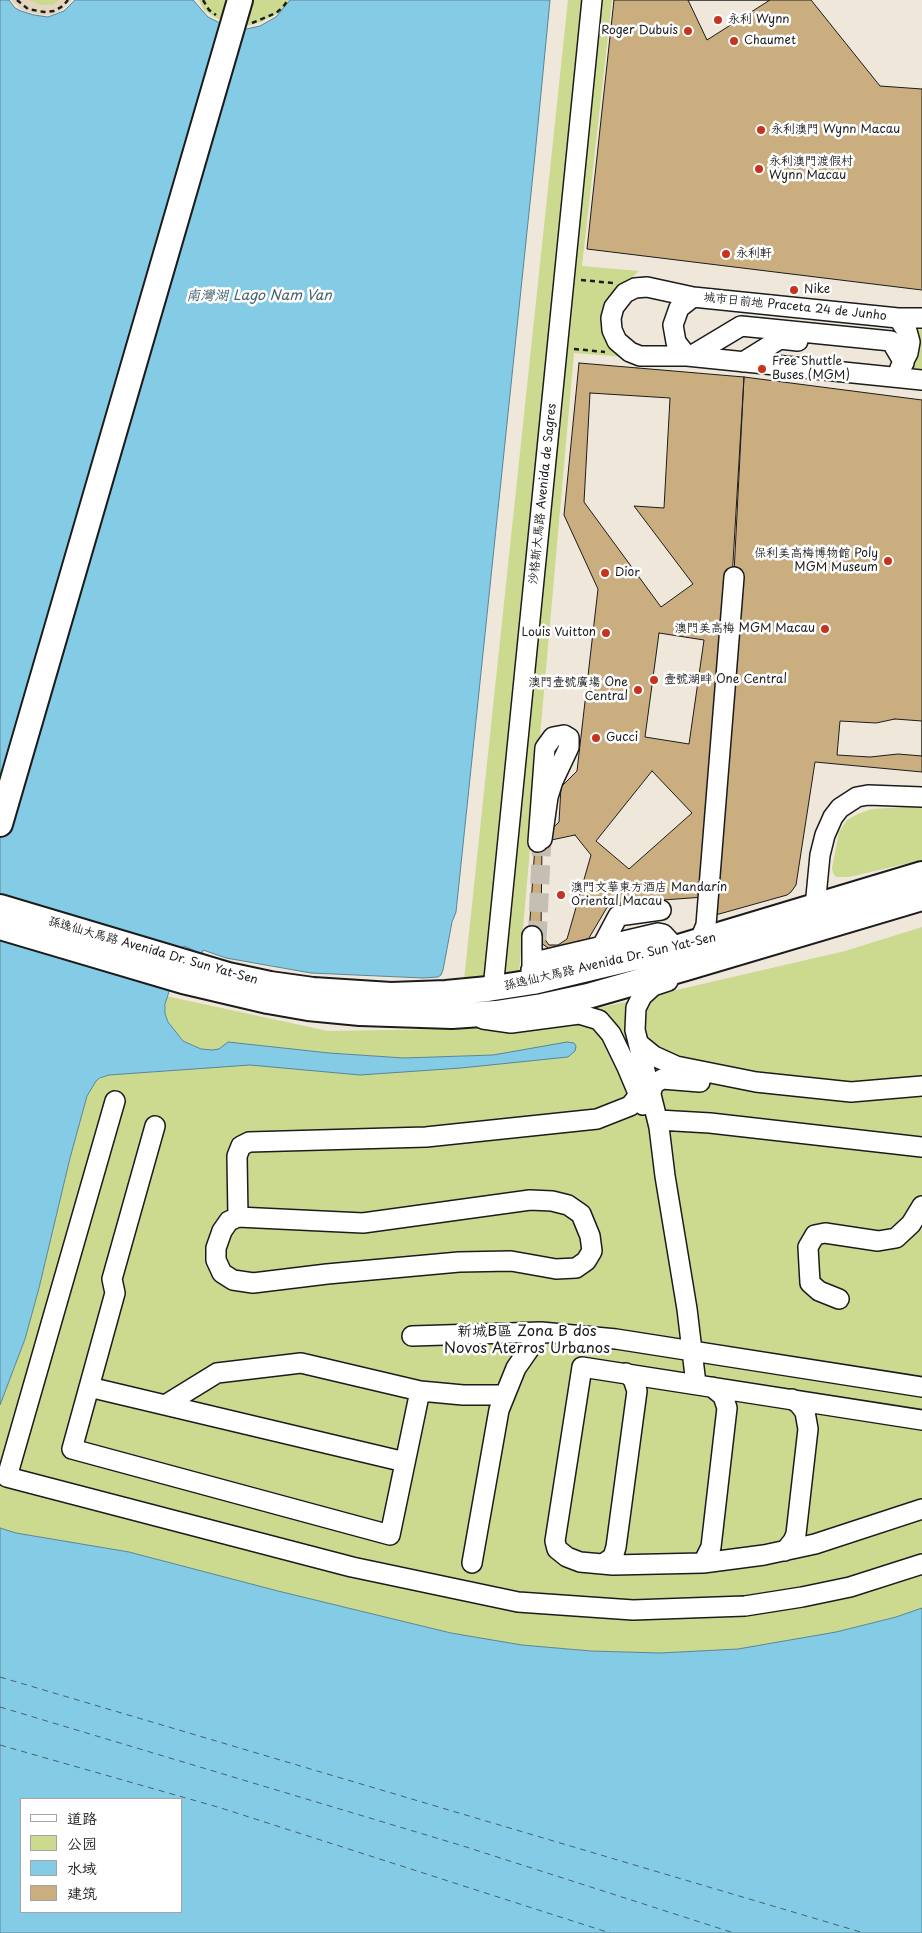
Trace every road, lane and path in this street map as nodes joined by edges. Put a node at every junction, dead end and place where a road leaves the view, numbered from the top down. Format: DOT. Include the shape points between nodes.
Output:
graph roads {
  1 [pos="18,0"];
  2 [pos="68,0"];
  3 [pos="240,0"];
  4 [pos="288,0"];
  5 [pos="592,0"];
  6 [pos="241,26"];
  7 [pos="564,278"];
  8 [pos="619,284"];
  9 [pos="693,297"];
  10 [pos="898,318"];
  11 [pos="922,318"];
  12 [pos="557,347"];
  13 [pos="613,353"];
  14 [pos="689,356"];
  15 [pos="743,362"];
  16 [pos="904,364"];
  17 [pos="887,377"];
  18 [pos="922,380"];
  19 [pos="734,577"];
  20 [pos="922,797"];
  21 [pos="0,824"];
  22 [pos="922,874"];
  23 [pos="922,898"];
  24 [pos="815,906"];
  25 [pos="0,907"];
  26 [pos="707,914"];
  27 [pos="0,928"];
  28 [pos="731,932"];
  29 [pos="782,939"];
  30 [pos="680,941"];
  31 [pos="602,946"];
  32 [pos="547,959"];
  33 [pos="186,972"];
  34 [pos="532,976"];
  35 [pos="493,988"];
  36 [pos="588,996"];
  37 [pos="469,1015"];
  38 [pos="638,1043"];
  39 [pos="741,1079"];
  40 [pos="646,1084"];
  41 [pos="922,1086"];
  42 [pos="115,1101"];
  43 [pos="658,1120"];
  44 [pos="155,1126"];
  45 [pos="922,1147"];
  46 [pos="665,1176"];
  47 [pos="922,1206"];
  48 [pos="238,1217"];
  49 [pos="838,1300"];
  50 [pos="541,1332"];
  51 [pos="412,1336"];
  52 [pos="691,1352"];
  53 [pos="626,1373"];
  54 [pos="652,1377"];
  55 [pos="704,1386"];
  56 [pos="89,1387"];
  57 [pos="922,1387"];
  58 [pos="420,1391"];
  59 [pos="637,1391"];
  60 [pos="745,1392"];
  61 [pos="504,1395"];
  62 [pos="792,1399"];
  63 [pos="826,1404"];
  64 [pos="165,1405"];
  65 [pos="727,1408"];
  66 [pos="922,1420"];
  67 [pos="808,1429"];
  68 [pos="405,1462"];
  69 [pos="922,1509"];
  70 [pos="797,1529"];
  71 [pos="815,1544"];
  72 [pos="616,1547"];
  73 [pos="785,1550"];
  74 [pos="707,1555"];
  75 [pos="472,1563"];
  76 [pos="603,1564"];
  77 [pos="922,1564"];
  78 [pos="638,1565"];
  1 -- 2 [label="path" via="28,9 44,12 54,11"];
  3 -- 6 [label="main road"];
  4 -- 6 [label="path" via="276,13"];
  5 -- 7 [label="street, 沙格斯大馬路 Avenida de Sagres"];
  6 -- 21 [label="main road"];
  7 -- 8 [label="path"];
  7 -- 12 [label="street, 沙格斯大馬路 Avenida de Sagres"];
  9 -- 10 [label="street, 城市日前地 Praceta 24 de Junho"];
  9 -- 14 [label="street, 城市日前地 Praceta 24 de Junho" via="679,308 673,325 676,342"];
  9 -- 14 [label="street, 城市日前地 Praceta 24 de Junho" via="652,287 635,288 620,297 611,318 617,341 630,352 646,356"];
  10 -- 11 [label="street, 城市日前地 Praceta 24 de Junho"];
  10 -- 16 [label="street, 城市日前地 Praceta 24 de Junho" via="905,326 910,342"];
  12 -- 13 [label="path"];
  12 -- 35 [label="street, 沙格斯大馬路 Avenida de Sagres"];
  14 -- 15 [label="street, 城市日前地 Praceta 24 de Junho"];
  14 -- 16 [label="street" via="741,326 890,341"];
  15 -- 16 [label="street" via="780,339 889,350"];
  15 -- 17 [label="street, 城市日前地 Praceta 24 de Junho"];
  16 -- 17 [label="street"];
  17 -- 18 [label="street, 城市日前地 Praceta 24 de Junho"];
  19 -- 26 [label="street"];
  20 -- 24 [label="street" via="868,795 857,797 840,808 825,835"];
  22 -- 24 [label="main road, 孫逸仙大馬路 Avenida Dr. Sun Yat-Sen"];
  23 -- 29 [label="main road, 孫逸仙大馬路 Avenida Dr. Sun Yat-Sen"];
  24 -- 28 [label="main road, 孫逸仙大馬路 Avenida Dr. Sun Yat-Sen"];
  25 -- 33 [label="main road, 孫逸仙大馬路 Avenida Dr. Sun Yat-Sen"];
  26 -- 28 [label="street" via="715,926"];
  26 -- 30 [label="street" via="706,925"];
  27 -- 33 [label="main road, 孫逸仙大馬路 Avenida Dr. Sun Yat-Sen"];
  28 -- 30 [label="main road, 孫逸仙大馬路 Avenida Dr. Sun Yat-Sen"];
  29 -- 36 [label="main road, 孫逸仙大馬路 Avenida Dr. Sun Yat-Sen"];
  29 -- 38 [label="street" via="774,950 763,955 661,983 647,990 636,1008"];
  30 -- 31 [label="street" via="658,932"];
  30 -- 31 [label="street" via="661,905 618,916"];
  30 -- 34 [label="main road, 孫逸仙大馬路 Avenida Dr. Sun Yat-Sen"];
  31 -- 32 [label="street"];
  32 -- 34 [label="street" via="536,963"];
  32 -- 34 [label="street" via="537,953 534,938"];
  33 -- 35 [label="main road, 孫逸仙大馬路 Avenida Dr. Sun Yat-Sen" via="228,974 313,990 391,995"];
  33 -- 37 [label="main road, 孫逸仙大馬路 Avenida Dr. Sun Yat-Sen" via="259,999 308,1008 360,1013"];
  34 -- 35 [label="main road, 孫逸仙大馬路 Avenida Dr. Sun Yat-Sen"];
  34 -- 36 [label="main road" via="537,989 548,994"];
  36 -- 37 [label="main road, 孫逸仙大馬路 Avenida Dr. Sun Yat-Sen" via="542,1006"];
  37 -- 40 [label="street" via="502,1023 579,1014 593,1017 608,1029"];
  38 -- 39 [label="street" via="654,1056 676,1066"];
  38 -- 40 [label="street"];
  39 -- 40 [label="street"];
  39 -- 41 [label="street" via="851,1092"];
  40 -- 43 [label="street"];
  40 -- 46 [label="street"];
  40 -- 48 [label="street" via="630,1106 597,1119 426,1137 250,1142 242,1146 237,1156"];
  42 -- 77 [label="street" via="7,1477 352,1567 518,1602 634,1610 745,1606 850,1587"];
  43 -- 45 [label="street"];
  43 -- 46 [label="street"];
  44 -- 56 [label="street" via="112,1278 115,1293"];
  46 -- 52 [label="street" via="688,1309"];
  47 -- 49 [label="street" via="911,1224 896,1238 878,1241 825,1233 816,1235 808,1247 810,1282 819,1291"];
  48 -- 48 [label="street" via="363,1223 530,1200 552,1201 568,1205 581,1214 592,1251 576,1268 556,1269 511,1261 459,1262 253,1283 233,1280 222,1273 216,1260 222,1231 229,1221"];
  50 -- 51 [label="street"];
  50 -- 52 [label="street" via="616,1339"];
  50 -- 61 [label="street" via="516,1368"];
  52 -- 55 [label="street"];
  52 -- 57 [label="street"];
  53 -- 54 [label="street"];
  53 -- 59 [label="street" via="633,1379"];
  53 -- 76 [label="street" via="582,1367 555,1541 557,1549 566,1557"];
  54 -- 55 [label="street"];
  54 -- 59 [label="street"];
  55 -- 60 [label="street"];
  55 -- 65 [label="street" via="723,1396"];
  56 -- 64 [label="street"];
  56 -- 68 [label="street" via="72,1450 390,1535"];
  58 -- 61 [label="street"];
  58 -- 64 [label="street" via="301,1364 217,1372"];
  58 -- 68 [label="street"];
  59 -- 72 [label="street"];
  60 -- 62 [label="street"];
  60 -- 65 [label="street" via="734,1398"];
  61 -- 75 [label="street"];
  62 -- 63 [label="street"];
  62 -- 67 [label="street" via="805,1412"];
  63 -- 66 [label="street"];
  63 -- 67 [label="street" via="814,1414"];
  64 -- 68 [label="street"];
  65 -- 74 [label="street"];
  67 -- 70 [label="street"];
  69 -- 71 [label="street"];
  70 -- 71 [label="street" via="803,1540"];
  70 -- 73 [label="street"];
  71 -- 73 [label="street"];
  72 -- 76 [label="street" via="614,1557"];
  72 -- 78 [label="street" via="622,1558"];
  73 -- 74 [label="street" via="726,1560"];
  74 -- 78 [label="street"];
  76 -- 78 [label="street"];
}
